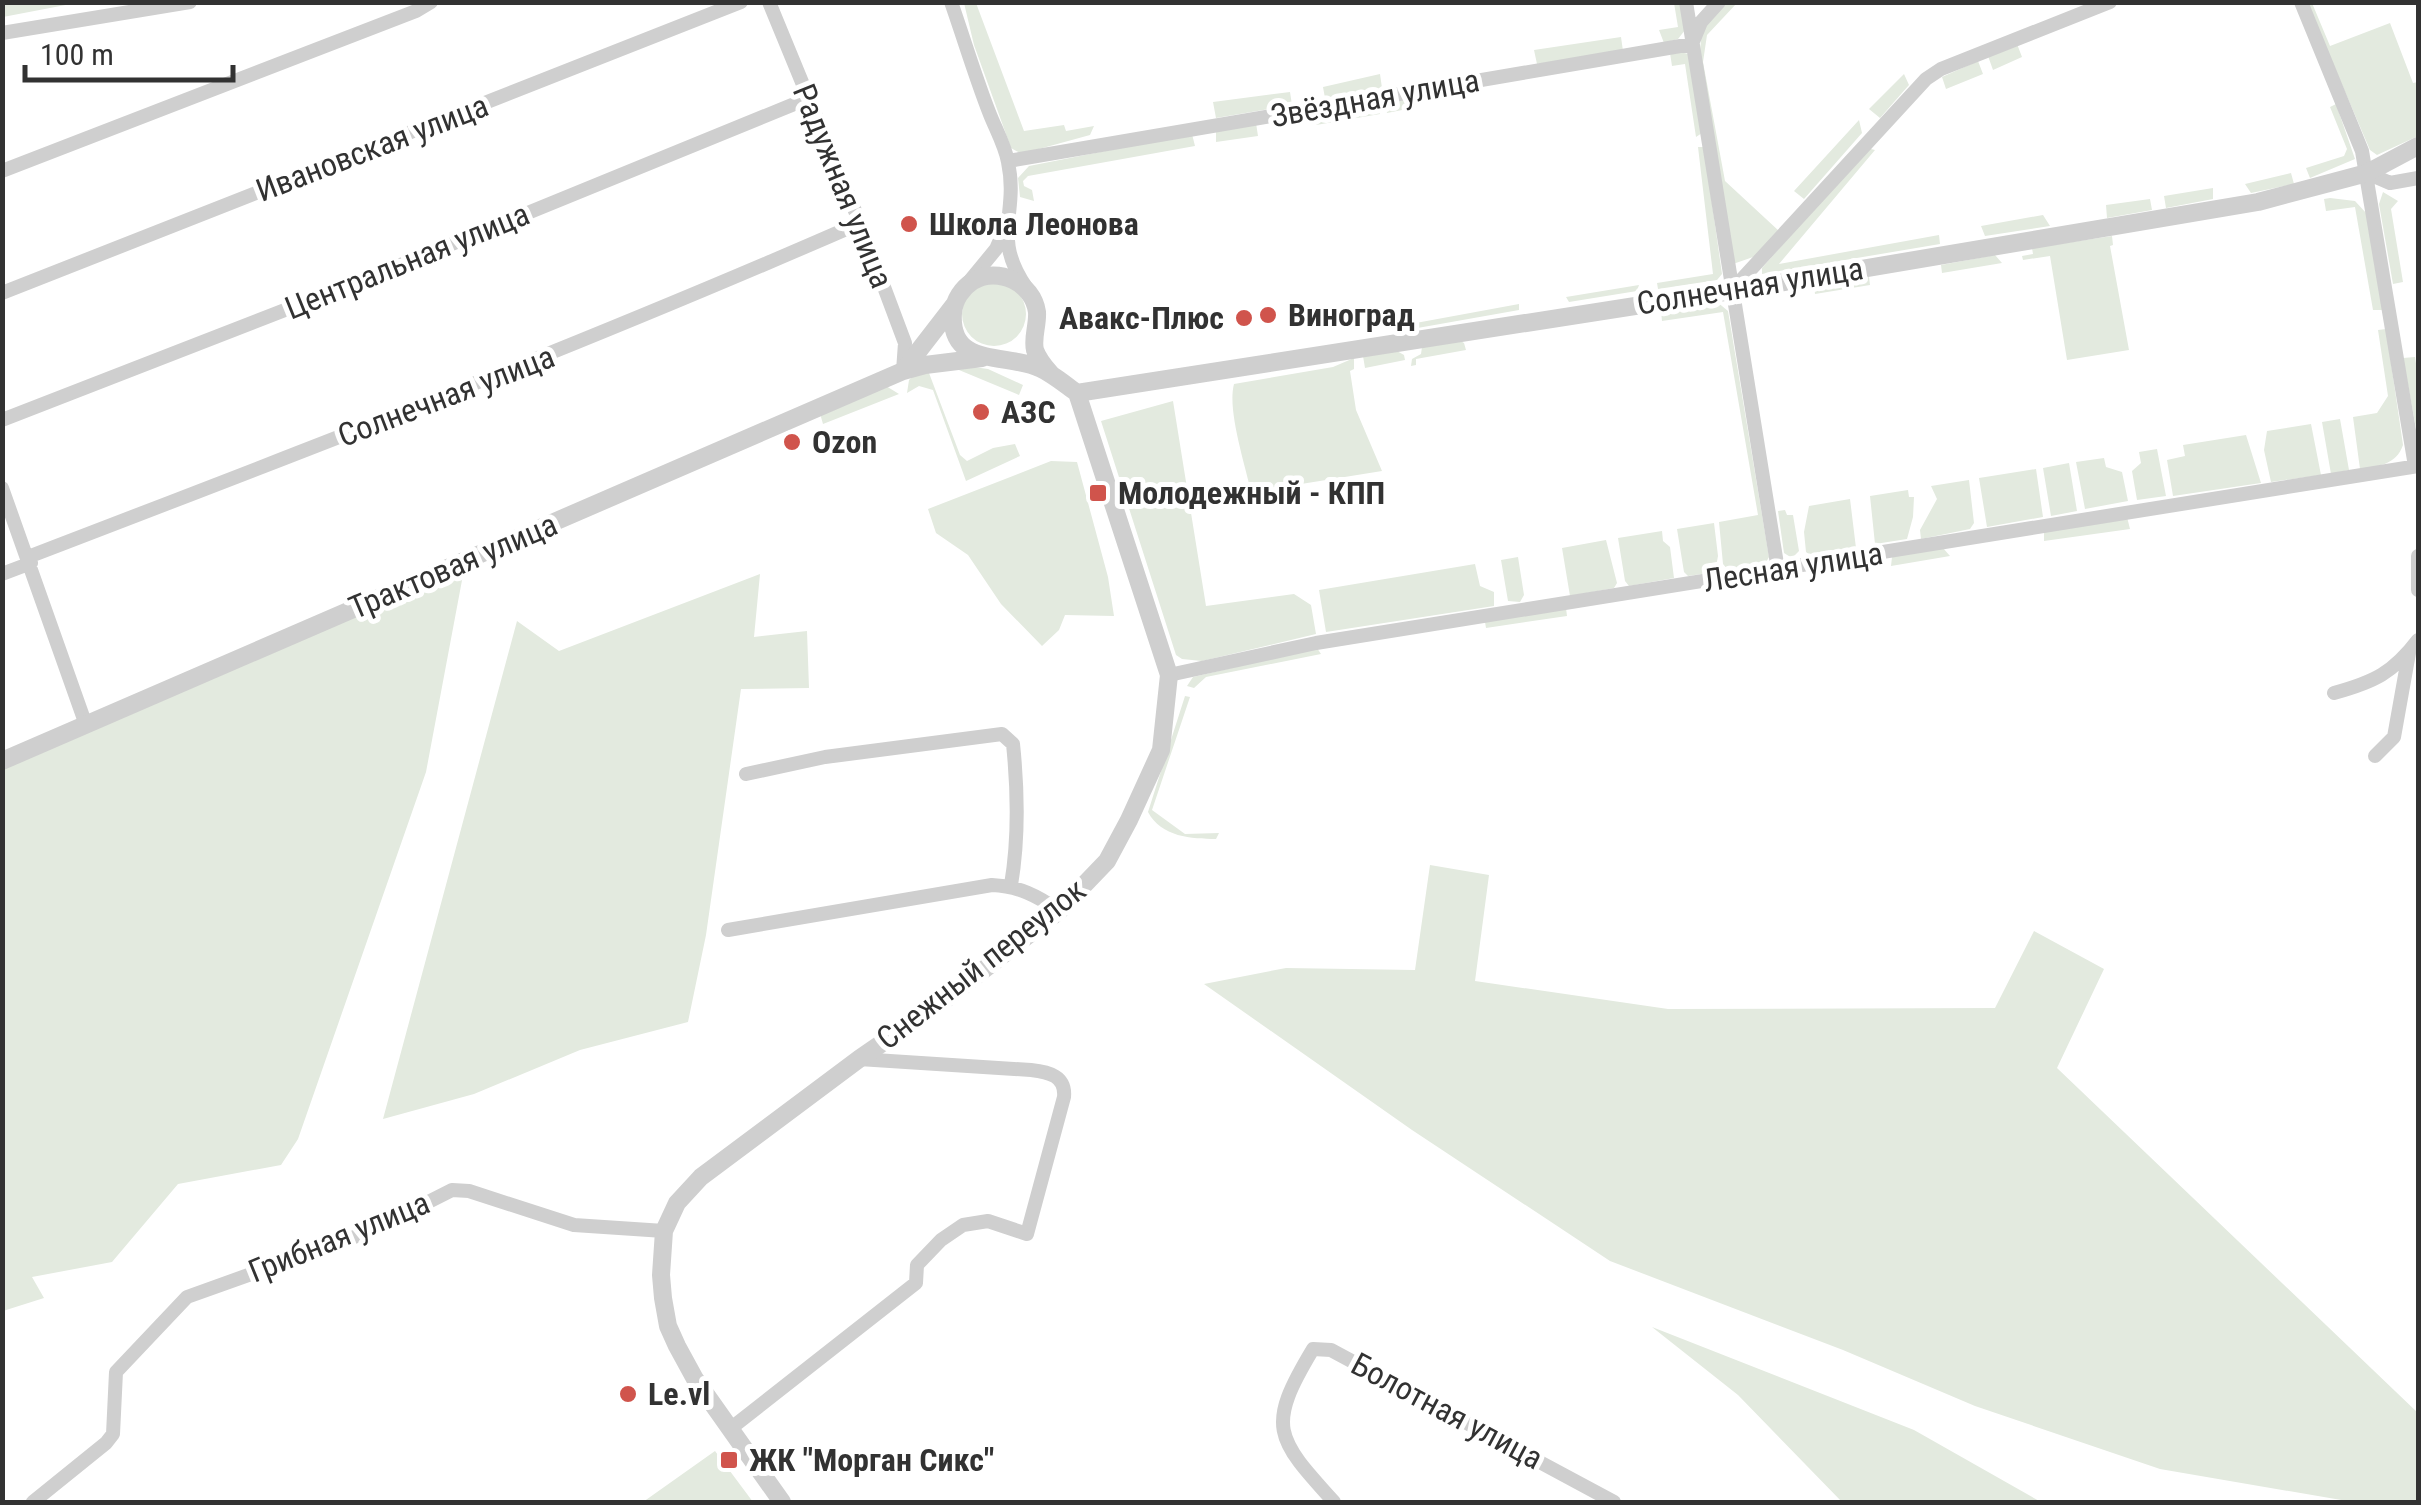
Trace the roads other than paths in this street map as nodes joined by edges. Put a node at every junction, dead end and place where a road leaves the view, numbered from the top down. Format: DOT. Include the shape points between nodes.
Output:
graph roads {
  1 [pos="190,2"];
  2 [pos="431,2"];
  3 [pos="741,2"];
  4 [pos="769,2"];
  5 [pos="951,2"];
  6 [pos="1686,2"];
  7 [pos="1720,2"];
  8 [pos="2110,2"];
  9 [pos="2301,2"];
  10 [pos="2,32"];
  11 [pos="1692,44"];
  12 [pos="808,98"];
  13 [pos="2418,146"];
  14 [pos="1008,160"];
  15 [pos="2,171"];
  16 [pos="2367,173"];
  17 [pos="2418,178"];
  18 [pos="860,223"];
  19 [pos="1006,226"];
  20 [pos="1026,288"];
  21 [pos="1731,291"];
  22 [pos="2,293"];
  23 [pos="958,298"];
  24 [pos="1036,330"];
  25 [pos="990,359"];
  26 [pos="903,371"];
  27 [pos="1052,376"];
  28 [pos="1077,393"];
  29 [pos="2,420"];
  30 [pos="2417,466"];
  31 [pos="2,488"];
  32 [pos="2418,556"];
  33 [pos="30,560"];
  34 [pos="1778,570"];
  35 [pos="2,574"];
  36 [pos="2418,590"];
  37 [pos="2418,640"];
  38 [pos="2409,652"];
  39 [pos="1169,675"];
  40 [pos="2334,693"];
  41 [pos="86,725"];
  42 [pos="2374,756"];
  43 [pos="2,761"];
  44 [pos="746,774"];
  45 [pos="1011,885"];
  46 [pos="1059,911"];
  47 [pos="728,930"];
  48 [pos="859,1059"];
  49 [pos="664,1232"];
  50 [pos="730,1430"];
  51 [pos="33,1502"];
  52 [pos="782,1502"];
  53 [pos="1334,1502"];
  54 [pos="1614,1502"];
  1 -- 10 [label="street"];
  2 -- 15 [label="street"];
  3 -- 22 [label="street, Ивановская улица"];
  4 -- 12 [label="street, Радужная улица"];
  5 -- 14 [label="street"];
  6 -- 11 [label="street"];
  7 -- 11 [label="street"];
  8 -- 21 [label="street" via="1926,79"];
  9 -- 16 [label="street"];
  11 -- 14 [label="street, Звёздная улица"];
  11 -- 21 [label="street"];
  12 -- 18 [label="street, Радужная улица"];
  12 -- 29 [label="street, Центральная улица"];
  13 -- 16 [label="street"];
  14 -- 19 [label="street"];
  16 -- 17 [label="street, Солнечная улица" via="2390,183"];
  16 -- 21 [label="street, Солнечная улица" via="2258,202"];
  16 -- 30 [label="street"];
  18 -- 26 [label="street, Радужная улица" via="905,344"];
  18 -- 33 [label="street, Солнечная улица" via="476,385"];
  19 -- 20 [label="street" via="1010,265"];
  19 -- 23 [label="street"];
  20 -- 23 [label="street" via="990,275"];
  20 -- 24 [label="street"];
  21 -- 28 [label="street, Солнечная улица"];
  21 -- 34 [label="street"];
  23 -- 25 [label="street" via="952,321 957,337"];
  23 -- 26 [label="street, Трактовая улица"];
  24 -- 25 [label="street" via="1015,355"];
  24 -- 27 [label="street" via="1034,346"];
  25 -- 26 [label="street, Трактовая улица"];
  25 -- 27 [label="street" via="1032,365"];
  26 -- 41 [label="street, Трактовая улица"];
  27 -- 28 [label="street"];
  28 -- 39 [label="street, Снежный переулок"];
  30 -- 34 [label="street, Лесная улица"];
  31 -- 33 [label="street"];
  32 -- 36 [label="street"];
  33 -- 35 [label="street, Солнечная улица"];
  33 -- 41 [label="street"];
  34 -- 39 [label="street, Лесная улица" via="1316,643"];
  37 -- 38 [label="street"];
  38 -- 40 [label="street" via="2373,682"];
  38 -- 42 [label="street" via="2394,736"];
  39 -- 46 [label="street, Снежный переулок" via="1161,750 1129,820 1107,861"];
  41 -- 43 [label="street, Трактовая улица"];
  44 -- 45 [label="street" via="825,756 1002,734 1014,744 1017,780"];
  45 -- 46 [label="street"];
  45 -- 47 [label="street"];
  46 -- 48 [label="street, Снежный переулок"];
  48 -- 49 [label="street, Снежный переулок" via="701,1177 677,1203"];
  48 -- 50 [label="street" via="1032,1070 1059,1079 1064,1097 1026,1234 988,1221 963,1225 917,1265 916,1283"];
  49 -- 50 [label="street" via="668,1326"];
  49 -- 51 [label="street, Грибная улица" via="574,1225 452,1190 371,1231 186,1297 116,1372 106,1443"];
  50 -- 52 [label="street"];
  53 -- 54 [label="street, Болотная улица" via="1296,1460 1283,1431 1288,1390 1313,1349 1332,1350"];
}
